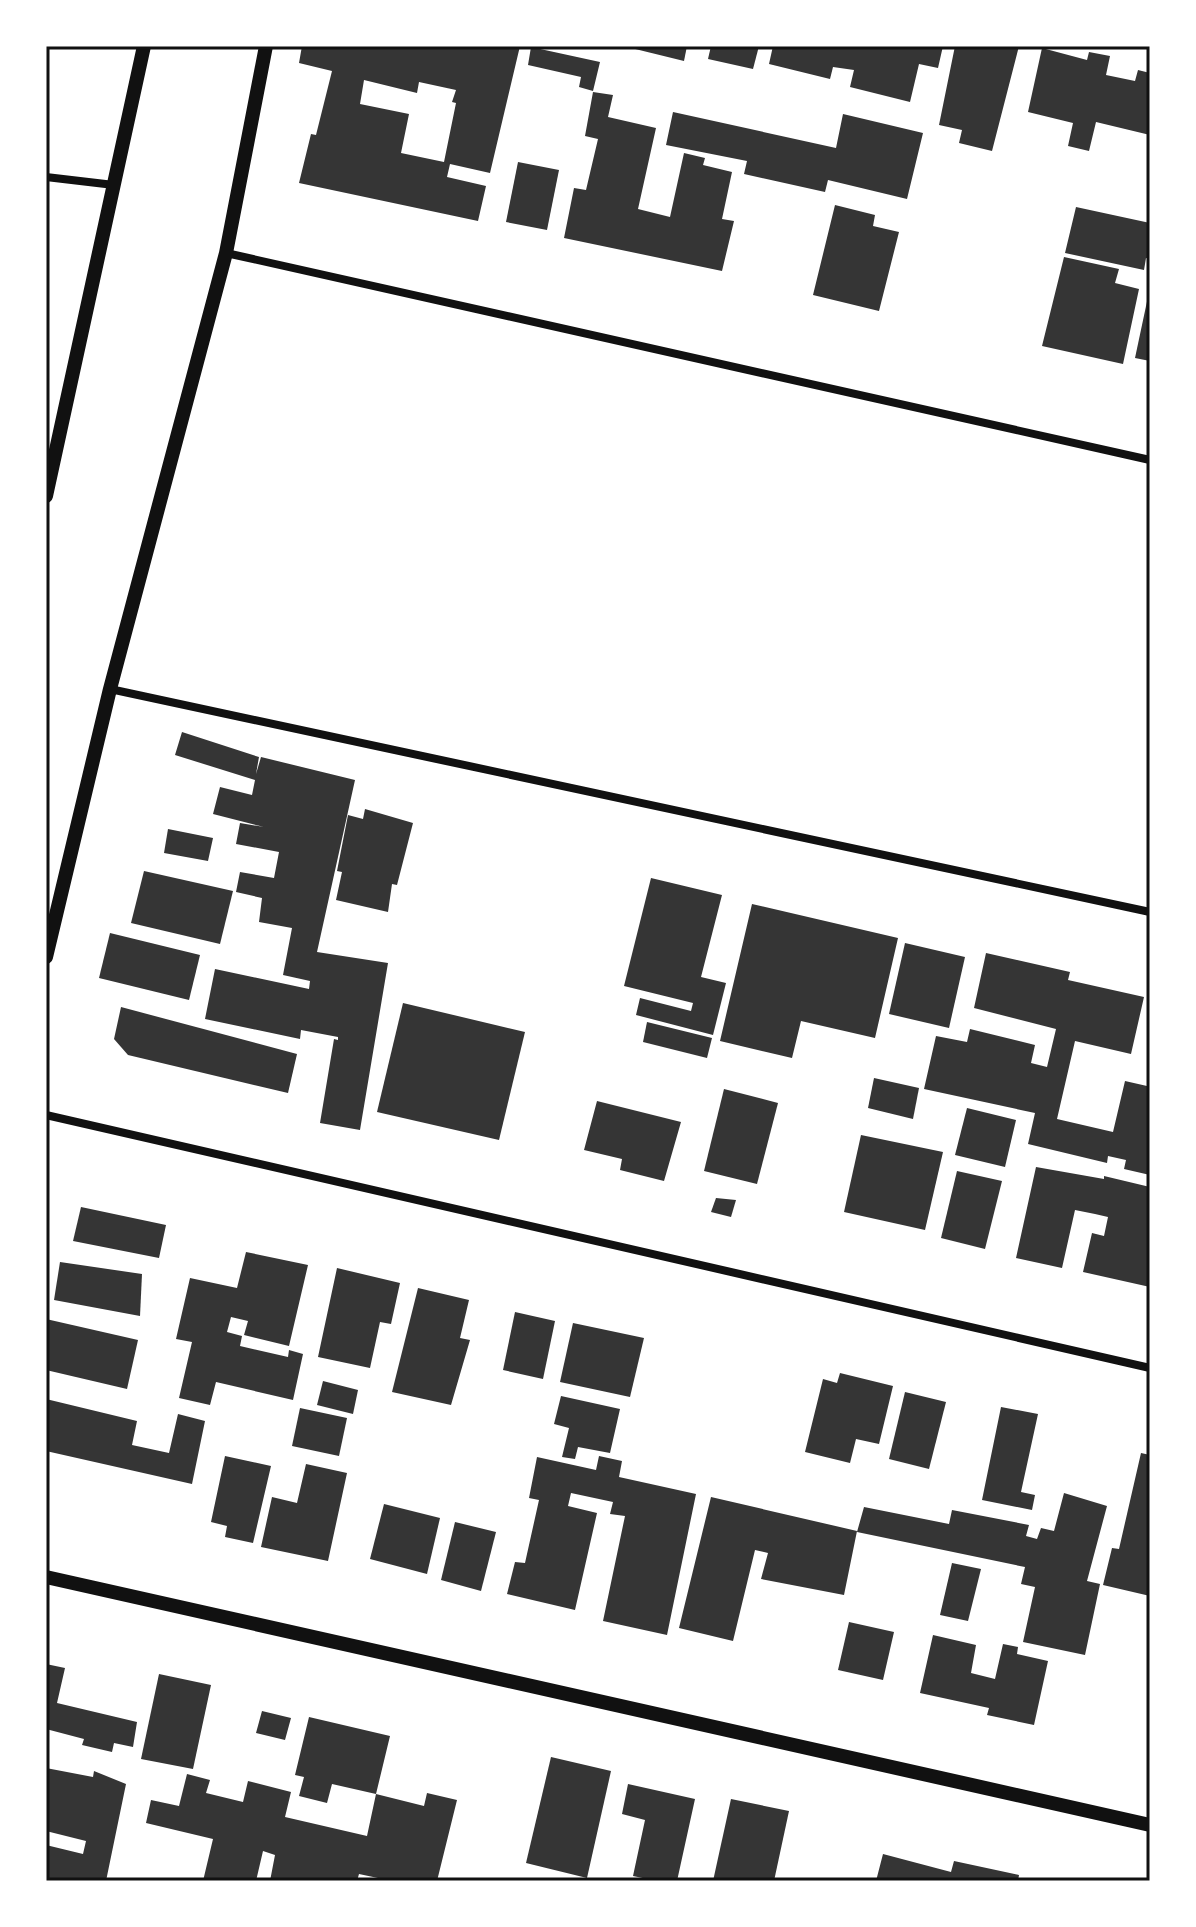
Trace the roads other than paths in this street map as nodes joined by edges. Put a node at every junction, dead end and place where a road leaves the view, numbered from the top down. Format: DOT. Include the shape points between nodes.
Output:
graph roads {
  1 [pos="144,46"];
  2 [pos="266,46"];
  3 [pos="46,177"];
  4 [pos="114,185"];
  5 [pos="226,253"];
  6 [pos="1150,460"];
  7 [pos="46,496"];
  8 [pos="110,689"];
  9 [pos="1150,912"];
  10 [pos="46,957"];
  11 [pos="46,1115"];
  12 [pos="1150,1368"];
  13 [pos="46,1577"];
  14 [pos="1150,1825"];
  1 -- 4 [label="street"];
  2 -- 5 [label="street"];
  3 -- 4 [label="street"];
  4 -- 7 [label="street"];
  5 -- 6 [label="street"];
  5 -- 8 [label="street"];
  8 -- 9 [label="street"];
  8 -- 10 [label="street"];
  11 -- 12 [label="street"];
  13 -- 14 [label="street"];
}
